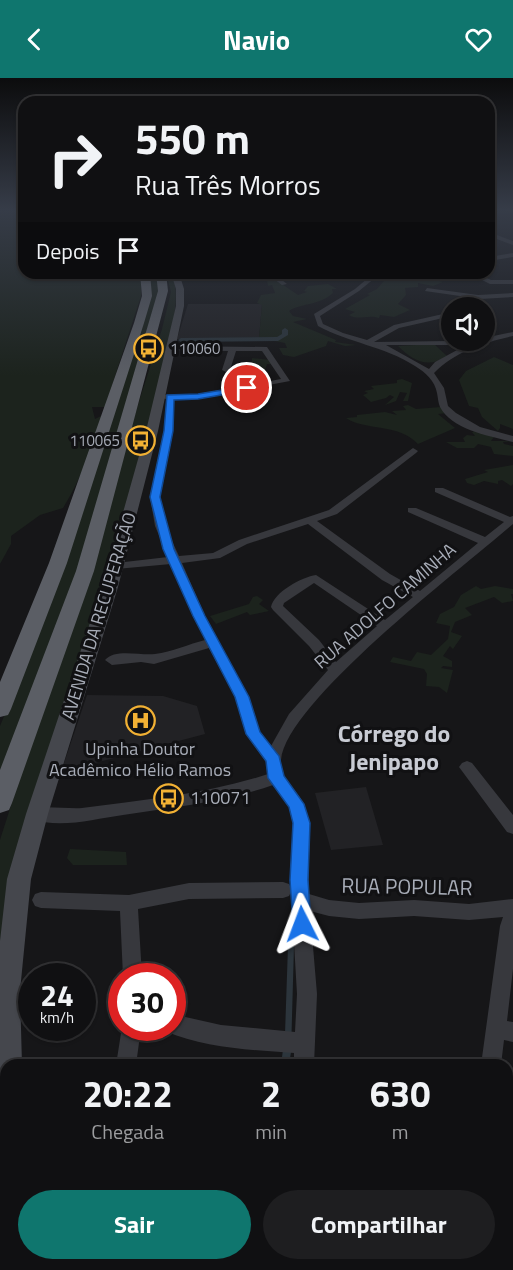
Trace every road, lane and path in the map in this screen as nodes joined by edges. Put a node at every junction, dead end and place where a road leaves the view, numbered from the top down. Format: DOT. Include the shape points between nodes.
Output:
graph roads {
  1 [pos="146,279"];
  2 [pos="173,279"];
  3 [pos="176,279"];
  4 [pos="277,279"];
  5 [pos="367,279"];
  6 [pos="484,279"];
  7 [pos="490,282"];
  8 [pos="513,282"];
  9 [pos="284,284"];
  10 [pos="427,290"];
  11 [pos="513,295"];
  12 [pos="492,296"];
  13 [pos="478,297"];
  14 [pos="441,318"];
  15 [pos="421,326"];
  16 [pos="513,334"];
  17 [pos="495,338"];
  18 [pos="441,343"];
  19 [pos="372,344"];
  20 [pos="429,344"];
  21 [pos="171,348"];
  22 [pos="193,348"];
  23 [pos="233,348"];
  24 [pos="461,351"];
  25 [pos="188,360"];
  26 [pos="226,370"];
  27 [pos="429,373"];
  28 [pos="165,397"];
  29 [pos="160,431"];
  30 [pos="513,439"];
  31 [pos="413,451"];
  32 [pos="439,490"];
  33 [pos="412,510"];
  34 [pos="309,520"];
  35 [pos="512,520"];
  36 [pos="486,542"];
  37 [pos="174,560"];
  38 [pos="116,566"];
  39 [pos="421,596"];
  40 [pos="386,626"];
  41 [pos="213,642"];
  42 [pos="112,660"];
  43 [pos="335,670"];
  44 [pos="0,709"];
  45 [pos="467,767"];
  46 [pos="275,769"];
  47 [pos="0,803"];
  48 [pos="37,814"];
  49 [pos="513,827"];
  50 [pos="283,890"];
  51 [pos="41,900"];
  52 [pos="301,900"];
  53 [pos="129,903"];
  54 [pos="513,907"];
  55 [pos="513,914"];
  56 [pos="132,963"];
  57 [pos="186,1028"];
  58 [pos="504,1030"];
  59 [pos="130,1041"];
  60 [pos="305,1043"];
  61 [pos="8,1059"];
  62 [pos="127,1059"];
  63 [pos="304,1059"];
  64 [pos="493,1059"];
  1 -- 44 [label="highway" via="147,296 139,323 58,563"];
  2 -- 47 [label="highway, AVENIDA DA RECUPERAÇÃO" via="163,291 85,571"];
  3 -- 21 [label="main road, AVENIDA DA RECUPERAÇÃO" via="180,306"];
  4 -- 9 [label="street"];
  5 -- 19 [label="street" via="357,290 316,315 320,325 328,330"];
  6 -- 7 [label="street"];
  7 -- 8 [label="street"];
  7 -- 12 [label="street" via="486,288"];
  10 -- 13 [label="street"];
  11 -- 12 [label="street"];
  12 -- 13 [label="street"];
  14 -- 15 [label="street"];
  15 -- 19 [label="street" via="402,324 381,332"];
  15 -- 20 [label="street"];
  16 -- 17 [label="street"];
  18 -- 20 [label="street"];
  19 -- 20 [label="street"];
  19 -- 27 [label="street" via="391,349"];
  21 -- 22 [label="street"];
  21 -- 28 [label="main road, AVENIDA DA RECUPERAÇÃO"];
  22 -- 23 [label="street"];
  22 -- 25 [label="street"];
  23 -- 26 [label="street"];
  23 -- 28 [label="street" via="266,350 286,381 198,396"];
  24 -- 27 [label="street"];
  27 -- 30 [label="street" via="439,386 442,404 452,415 471,426"];
  28 -- 29 [label="main road, AVENIDA DA RECUPERAÇÃO"];
  29 -- 37 [label="street" via="155,497 160,526"];
  29 -- 38 [label="main road, AVENIDA DA RECUPERAÇÃO"];
  31 -- 34 [label="street" via="333,512"];
  32 -- 35 [label="street"];
  33 -- 36 [label="street"];
  34 -- 37 [label="street" via="243,542 216,556"];
  34 -- 39 [label="street" via="386,577"];
  35 -- 36 [label="street, RUA ADOLFO CAMINHA"];
  36 -- 39 [label="street, RUA ADOLFO CAMINHA"];
  37 -- 38 [label="street"];
  37 -- 41 [label="street"];
  38 -- 48 [label="main road, AVENIDA DA RECUPERAÇÃO"];
  39 -- 40 [label="street, RUA ADOLFO CAMINHA"];
  40 -- 43 [label="street, RUA ADOLFO CAMINHA"];
  40 -- 43 [label="street" via="319,581 311,579 282,598 277,608 314,643"];
  41 -- 42 [label="street" via="154,659"];
  41 -- 46 [label="street" via="242,697 253,734"];
  43 -- 46 [label="street, RUA ADOLFO CAMINHA" via="279,744"];
  45 -- 49 [label="street"];
  46 -- 48 [label="street" via="246,789 64,816"];
  46 -- 52 [label="street" via="296,804 301,823"];
  48 -- 61 [label="main road, AVENIDA DA RECUPERAÇÃO" via="19,879 15,911 7,991"];
  50 -- 53 [label="street" via="189,891"];
  51 -- 53 [label="street"];
  52 -- 54 [label="street, RUA POPULAR" via="359,911 414,908 469,912"];
  52 -- 60 [label="street"];
  53 -- 56 [label="street"];
  55 -- 58 [label="street" via="509,926"];
  57 -- 60 [label="street"];
  58 -- 64 [label="street"];
  59 -- 62 [label="street"];
  60 -- 63 [label="street"];
}
